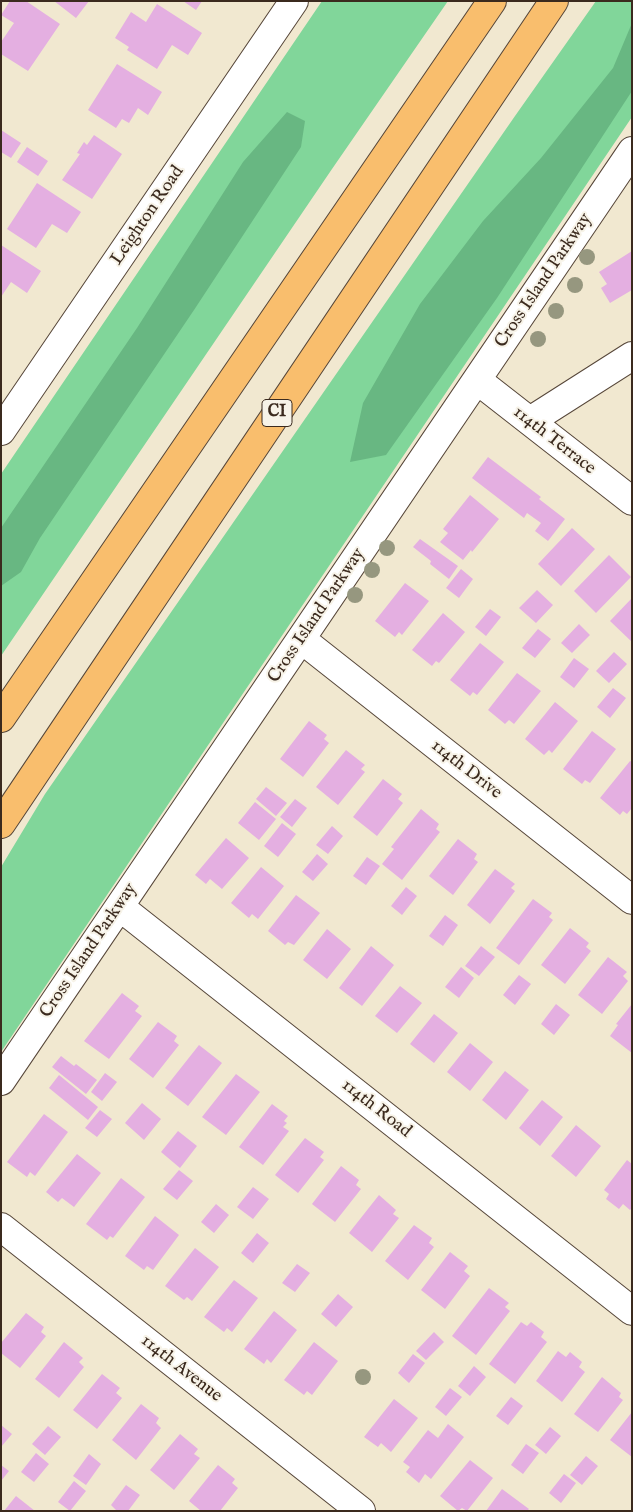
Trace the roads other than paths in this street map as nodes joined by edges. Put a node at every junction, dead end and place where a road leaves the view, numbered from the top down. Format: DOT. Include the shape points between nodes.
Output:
graph roads {
  1 [pos="294,1"];
  2 [pos="492,1"];
  3 [pos="554,1"];
  4 [pos="632,151"];
  5 [pos="632,356"];
  6 [pos="477,380"];
  7 [pos="530,422"];
  8 [pos="1,431"];
  9 [pos="632,501"];
  10 [pos="301,639"];
  11 [pos="1,718"];
  12 [pos="1,824"];
  13 [pos="632,900"];
  14 [pos="120,907"];
  15 [pos="1,1081"];
  16 [pos="1,1227"];
  17 [pos="632,1311"];
  18 [pos="361,1511"];
  1 -- 8 [label="street, Leighton Road"];
  2 -- 11 [label="highway"];
  3 -- 12 [label="highway, CI"];
  4 -- 6 [label="street, Cross Island Parkway"];
  5 -- 7 [label="street"];
  6 -- 7 [label="street, 114th Terrace"];
  6 -- 10 [label="street, Cross Island Parkway"];
  7 -- 9 [label="street, 114th Terrace"];
  10 -- 13 [label="street, 114th Drive"];
  10 -- 14 [label="street, Cross Island Parkway"];
  14 -- 15 [label="street, Cross Island Parkway"];
  14 -- 17 [label="street, 114th Road"];
  16 -- 18 [label="street, 114th Avenue"];
}
